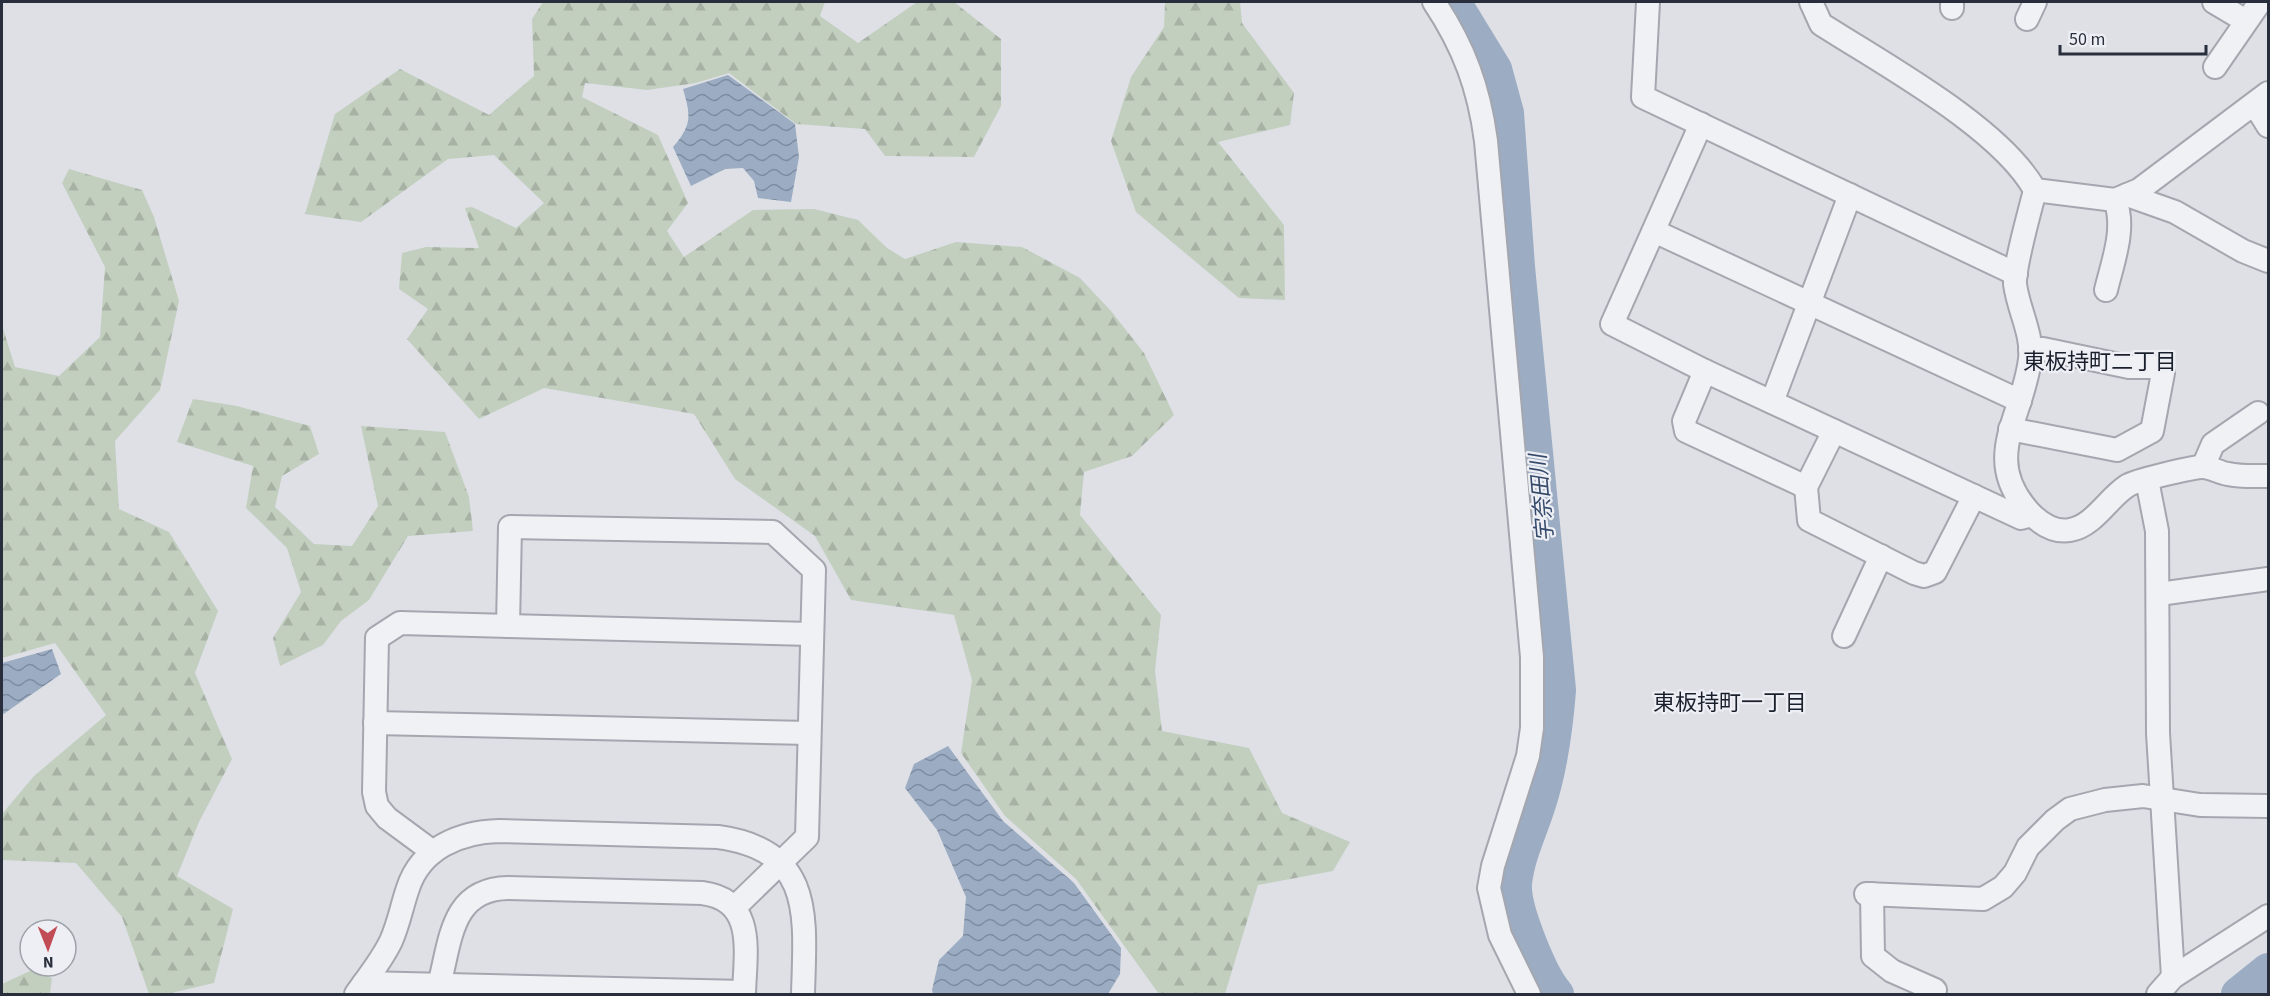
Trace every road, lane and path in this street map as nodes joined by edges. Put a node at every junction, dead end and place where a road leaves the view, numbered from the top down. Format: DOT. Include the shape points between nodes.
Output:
graph roads {
  1 [pos="1434,2"];
  2 [pos="1648,2"];
  3 [pos="1811,2"];
  4 [pos="2214,2"];
  5 [pos="2259,2"];
  6 [pos="2246,21"];
  7 [pos="2215,67"];
  8 [pos="2261,99"];
  9 [pos="1701,124"];
  10 [pos="2268,126"];
  11 [pos="2035,190"];
  12 [pos="1850,195"];
  13 [pos="2121,197"];
  14 [pos="1654,231"];
  15 [pos="2268,261"];
  16 [pos="2016,274"];
  17 [pos="2106,290"];
  18 [pos="1809,303"];
  19 [pos="2030,349"];
  20 [pos="1706,371"];
  21 [pos="2020,401"];
  22 [pos="1772,402"];
  23 [pos="2258,413"];
  24 [pos="2010,429"];
  25 [pos="1834,431"];
  26 [pos="2203,466"];
  27 [pos="2268,476"];
  28 [pos="2147,480"];
  29 [pos="1806,487"];
  30 [pos="1974,496"];
  31 [pos="2032,515"];
  32 [pos="1881,556"];
  33 [pos="2268,579"];
  34 [pos="2158,594"];
  35 [pos="508,626"];
  36 [pos="811,633"];
  37 [pos="1845,636"];
  38 [pos="375,723"];
  39 [pos="809,733"];
  40 [pos="2164,799"];
  41 [pos="2268,806"];
  42 [pos="433,852"];
  43 [pos="781,864"];
  44 [pos="734,908"];
  45 [pos="2268,916"];
  46 [pos="438,985"];
  47 [pos="360,989"];
  48 [pos="2166,989"];
  49 [pos="1935,990"];
  50 [pos="744,993"];
  51 [pos="803,994"];
  52 [pos="1529,994"];
  1 -- 52 [label="street" via="1468,64 1478,92 1486,141 1533,700 1528,756 1493,866 1490,888 1500,935"];
  2 -- 9 [label="street" via="1643,97"];
  3 -- 11 [label="street" via="1821,24 1974,124 2028,178"];
  4 -- 6 [label="street"];
  5 -- 6 [label="street"];
  6 -- 7 [label="street"];
  8 -- 10 [label="street"];
  8 -- 13 [label="street" via="2139,190"];
  9 -- 12 [label="street"];
  9 -- 14 [label="street"];
  11 -- 13 [label="street"];
  11 -- 16 [label="street"];
  12 -- 16 [label="street"];
  12 -- 18 [label="street"];
  13 -- 15 [label="street" via="2175,212"];
  13 -- 17 [label="street" via="2118,236"];
  14 -- 18 [label="street"];
  14 -- 20 [label="street" via="1612,324"];
  16 -- 19 [label="street"];
  18 -- 21 [label="street"];
  18 -- 22 [label="street"];
  19 -- 21 [label="street"];
  19 -- 24 [label="street" via="2129,367 2159,367 2163,373 2152,431 2117,450"];
  20 -- 22 [label="street"];
  20 -- 29 [label="street" via="1684,421 1686,431"];
  21 -- 24 [label="street"];
  22 -- 25 [label="street"];
  23 -- 26 [label="street" via="2213,444"];
  24 -- 31 [label="street" via="2007,473 2020,502"];
  25 -- 29 [label="street"];
  25 -- 30 [label="street"];
  26 -- 27 [label="street" via="2228,474"];
  26 -- 28 [label="street"];
  28 -- 31 [label="street" via="2126,486 2109,504 2071,531 2055,530"];
  28 -- 34 [label="street" via="2157,531"];
  29 -- 32 [label="street" via="1809,520"];
  30 -- 31 [label="street" via="2021,518"];
  30 -- 32 [label="street" via="1935,572 1924,576"];
  32 -- 37 [label="street"];
  33 -- 34 [label="street"];
  34 -- 40 [label="street" via="2158,733"];
  35 -- 36 [label="street"];
  35 -- 36 [label="street" via="510,527 773,532 814,570"];
  35 -- 38 [label="street" via="400,623 377,639"];
  36 -- 39 [label="street"];
  38 -- 39 [label="street"];
  38 -- 42 [label="street" via="377,806"];
  39 -- 43 [label="street" via="807,837"];
  40 -- 41 [label="street" via="2200,805"];
  40 -- 48 [label="street"];
  40 -- 49 [label="street" via="2126,797 2070,809 2028,847 2003,887 1983,899 1869,894 1872,956 1892,971"];
  42 -- 43 [label="street" via="461,836 479,832 718,837 760,848"];
  42 -- 47 [label="street" via="417,868 390,943"];
  43 -- 44 [label="street"];
  43 -- 51 [label="street" via="804,910"];
  44 -- 46 [label="street" via="717,895 702,893 508,888 483,891 460,910"];
  44 -- 50 [label="street" via="745,929"];
  45 -- 48 [label="street"];
  46 -- 47 [label="street"];
  46 -- 50 [label="street"];
}
